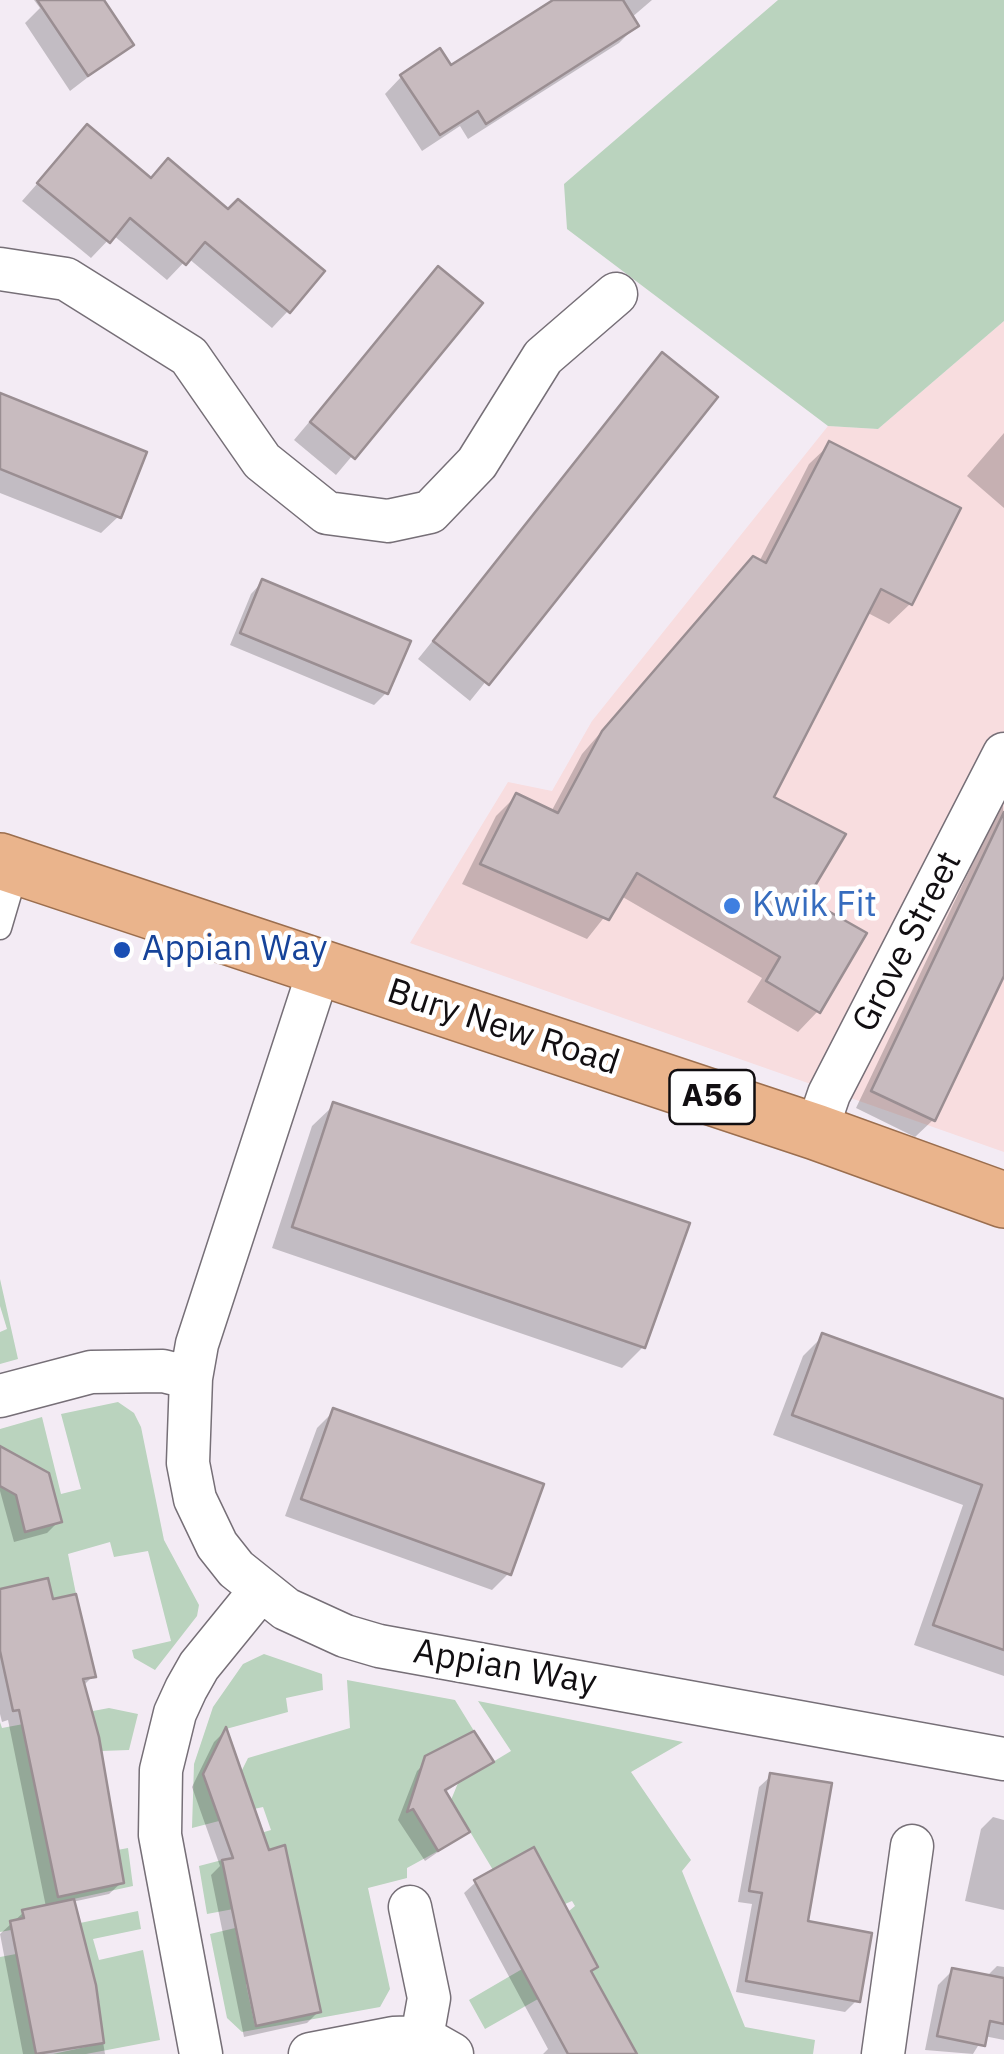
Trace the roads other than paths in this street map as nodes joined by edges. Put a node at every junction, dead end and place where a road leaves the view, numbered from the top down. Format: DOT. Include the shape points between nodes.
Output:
graph roads {
  1 [pos="0,269"];
  2 [pos="616,294"];
  3 [pos="1004,754"];
  4 [pos="9,864"];
  5 [pos="0,928"];
  6 [pos="320,967"];
  7 [pos="816,1132"];
  8 [pos="1004,1200"];
  9 [pos="190,1378"];
  10 [pos="0,1396"];
  11 [pos="260,1591"];
  12 [pos="1004,1759"];
  13 [pos="912,1846"];
  14 [pos="410,1907"];
  15 [pos="437,2046"];
  16 [pos="201,2054"];
  17 [pos="310,2054"];
  18 [pos="883,2054"];
  1 -- 2 [label="street" via="66,280 188,356 262,461 328,512 388,520 430,512 477,463 544,357"];
  3 -- 7 [label="street, Grove Street"];
  4 -- 5 [label="lane"];
  4 -- 6 [label="highway, Bury New Road / A56"];
  6 -- 7 [label="highway, Bury New Road / A56"];
  6 -- 9 [label="street, Appian Way"];
  7 -- 8 [label="highway, Bury New Road / A56"];
  9 -- 10 [label="street" via="163,1371 91,1372"];
  9 -- 11 [label="street, Appian Way" via="188,1463 195,1500 217,1546"];
  11 -- 12 [label="street, Appian Way" via="319,1625 379,1646"];
  11 -- 16 [label="street" via="186,1689 161,1770 160,1836"];
  13 -- 18 [label="street"];
  14 -- 15 [label="street"];
  15 -- 17 [label="street" via="393,2038"];
}
